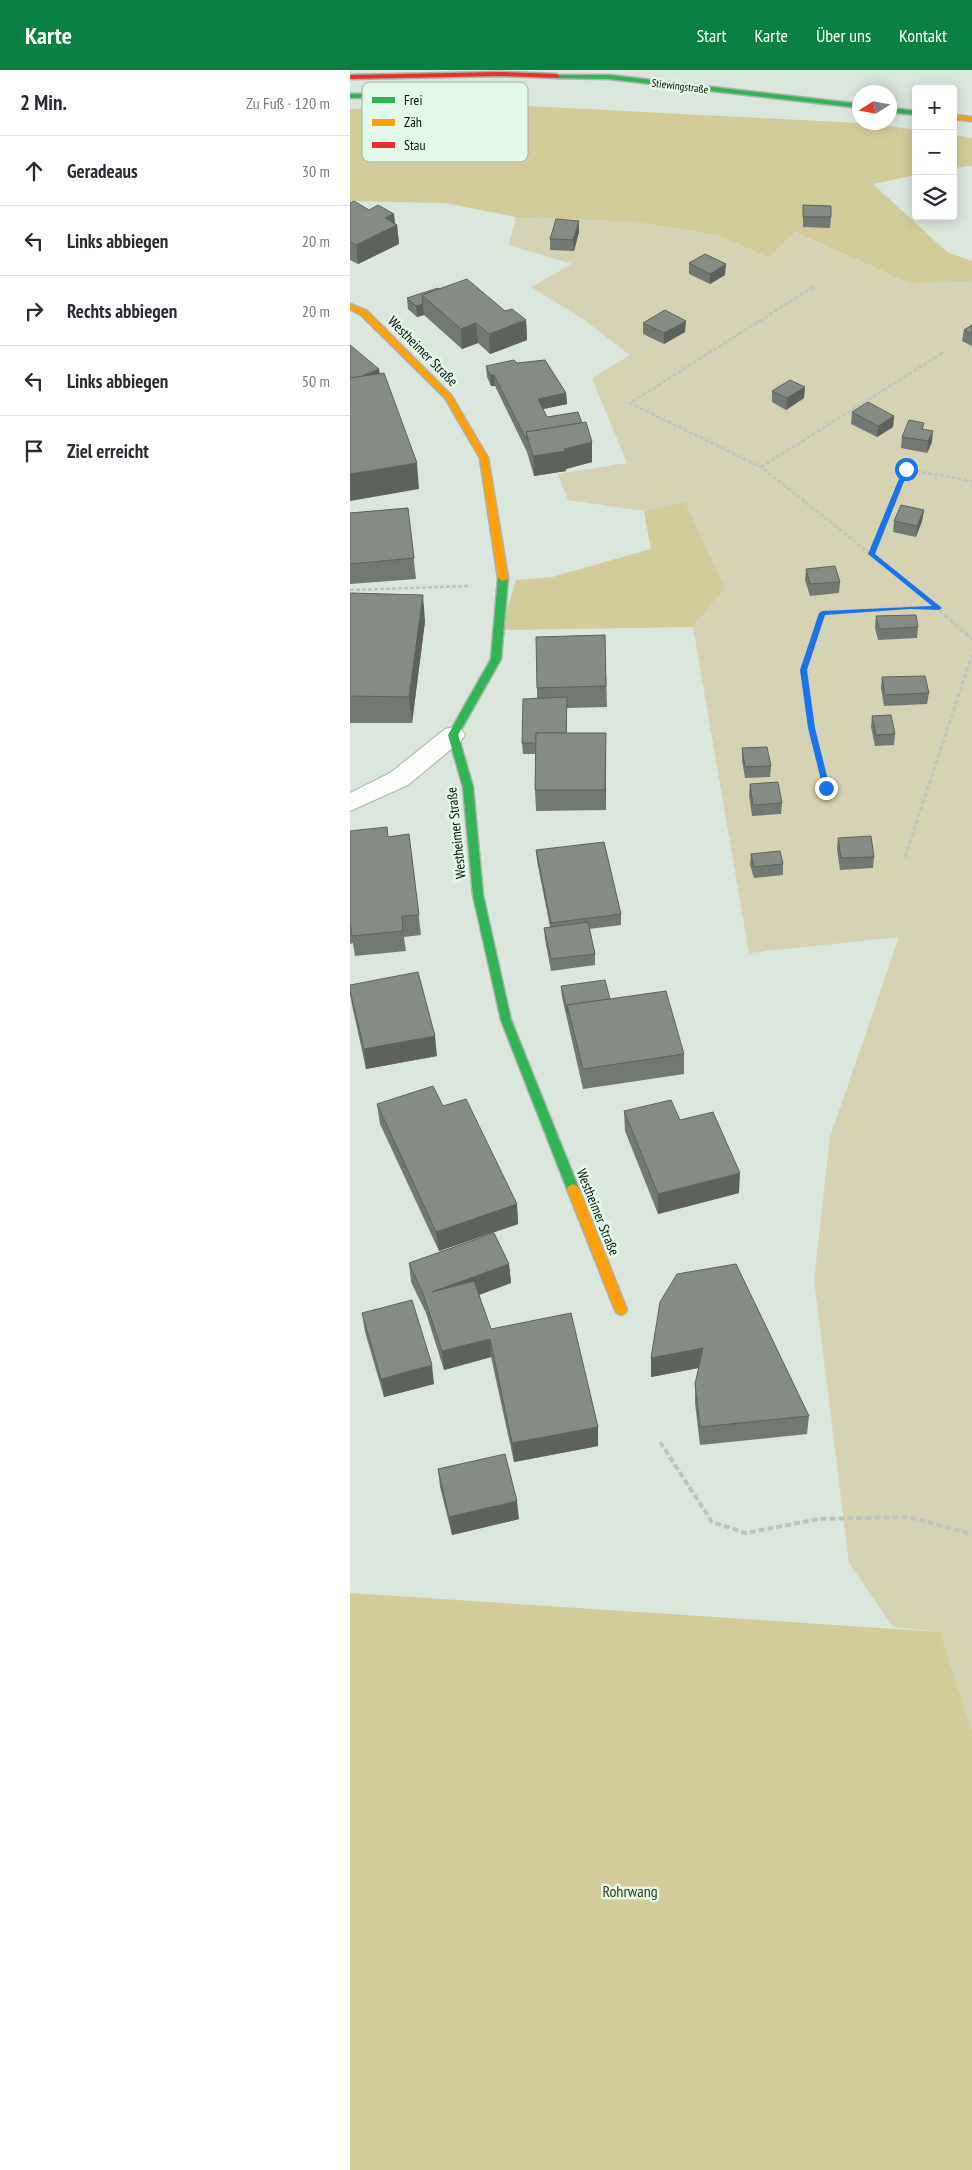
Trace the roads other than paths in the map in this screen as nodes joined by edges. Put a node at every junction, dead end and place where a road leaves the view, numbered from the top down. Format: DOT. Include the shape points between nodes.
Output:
graph roads {
  1 [pos="628,70"];
  2 [pos="500,72"];
  3 [pos="350,76"];
  4 [pos="652,94"];
  5 [pos="766,96"];
  6 [pos="852,105"];
  7 [pos="897,111"];
  8 [pos="912,113"];
  9 [pos="957,118"];
  10 [pos="972,120"];
  11 [pos="350,306"];
  12 [pos="453,735"];
  13 [pos="350,803"];
  14 [pos="620,1310"];
  1 -- 5 [label="street"];
  2 -- 3 [label="street, Stiewingstraße"];
  2 -- 5 [label="street, Stiewingstraße" via="609,77"];
  4 -- 5 [label="street"];
  5 -- 6 [label="street, Stiewingstraße"];
  7 -- 8 [label="street"];
  9 -- 10 [label="street"];
  11 -- 12 [label="street, Westheimer Straße" via="364,313 448,397 484,458 504,585 496,659"];
  12 -- 13 [label="street" via="399,779"];
  12 -- 14 [label="street, Westheimer Straße" via="468,787 478,895 506,1020"];
}
